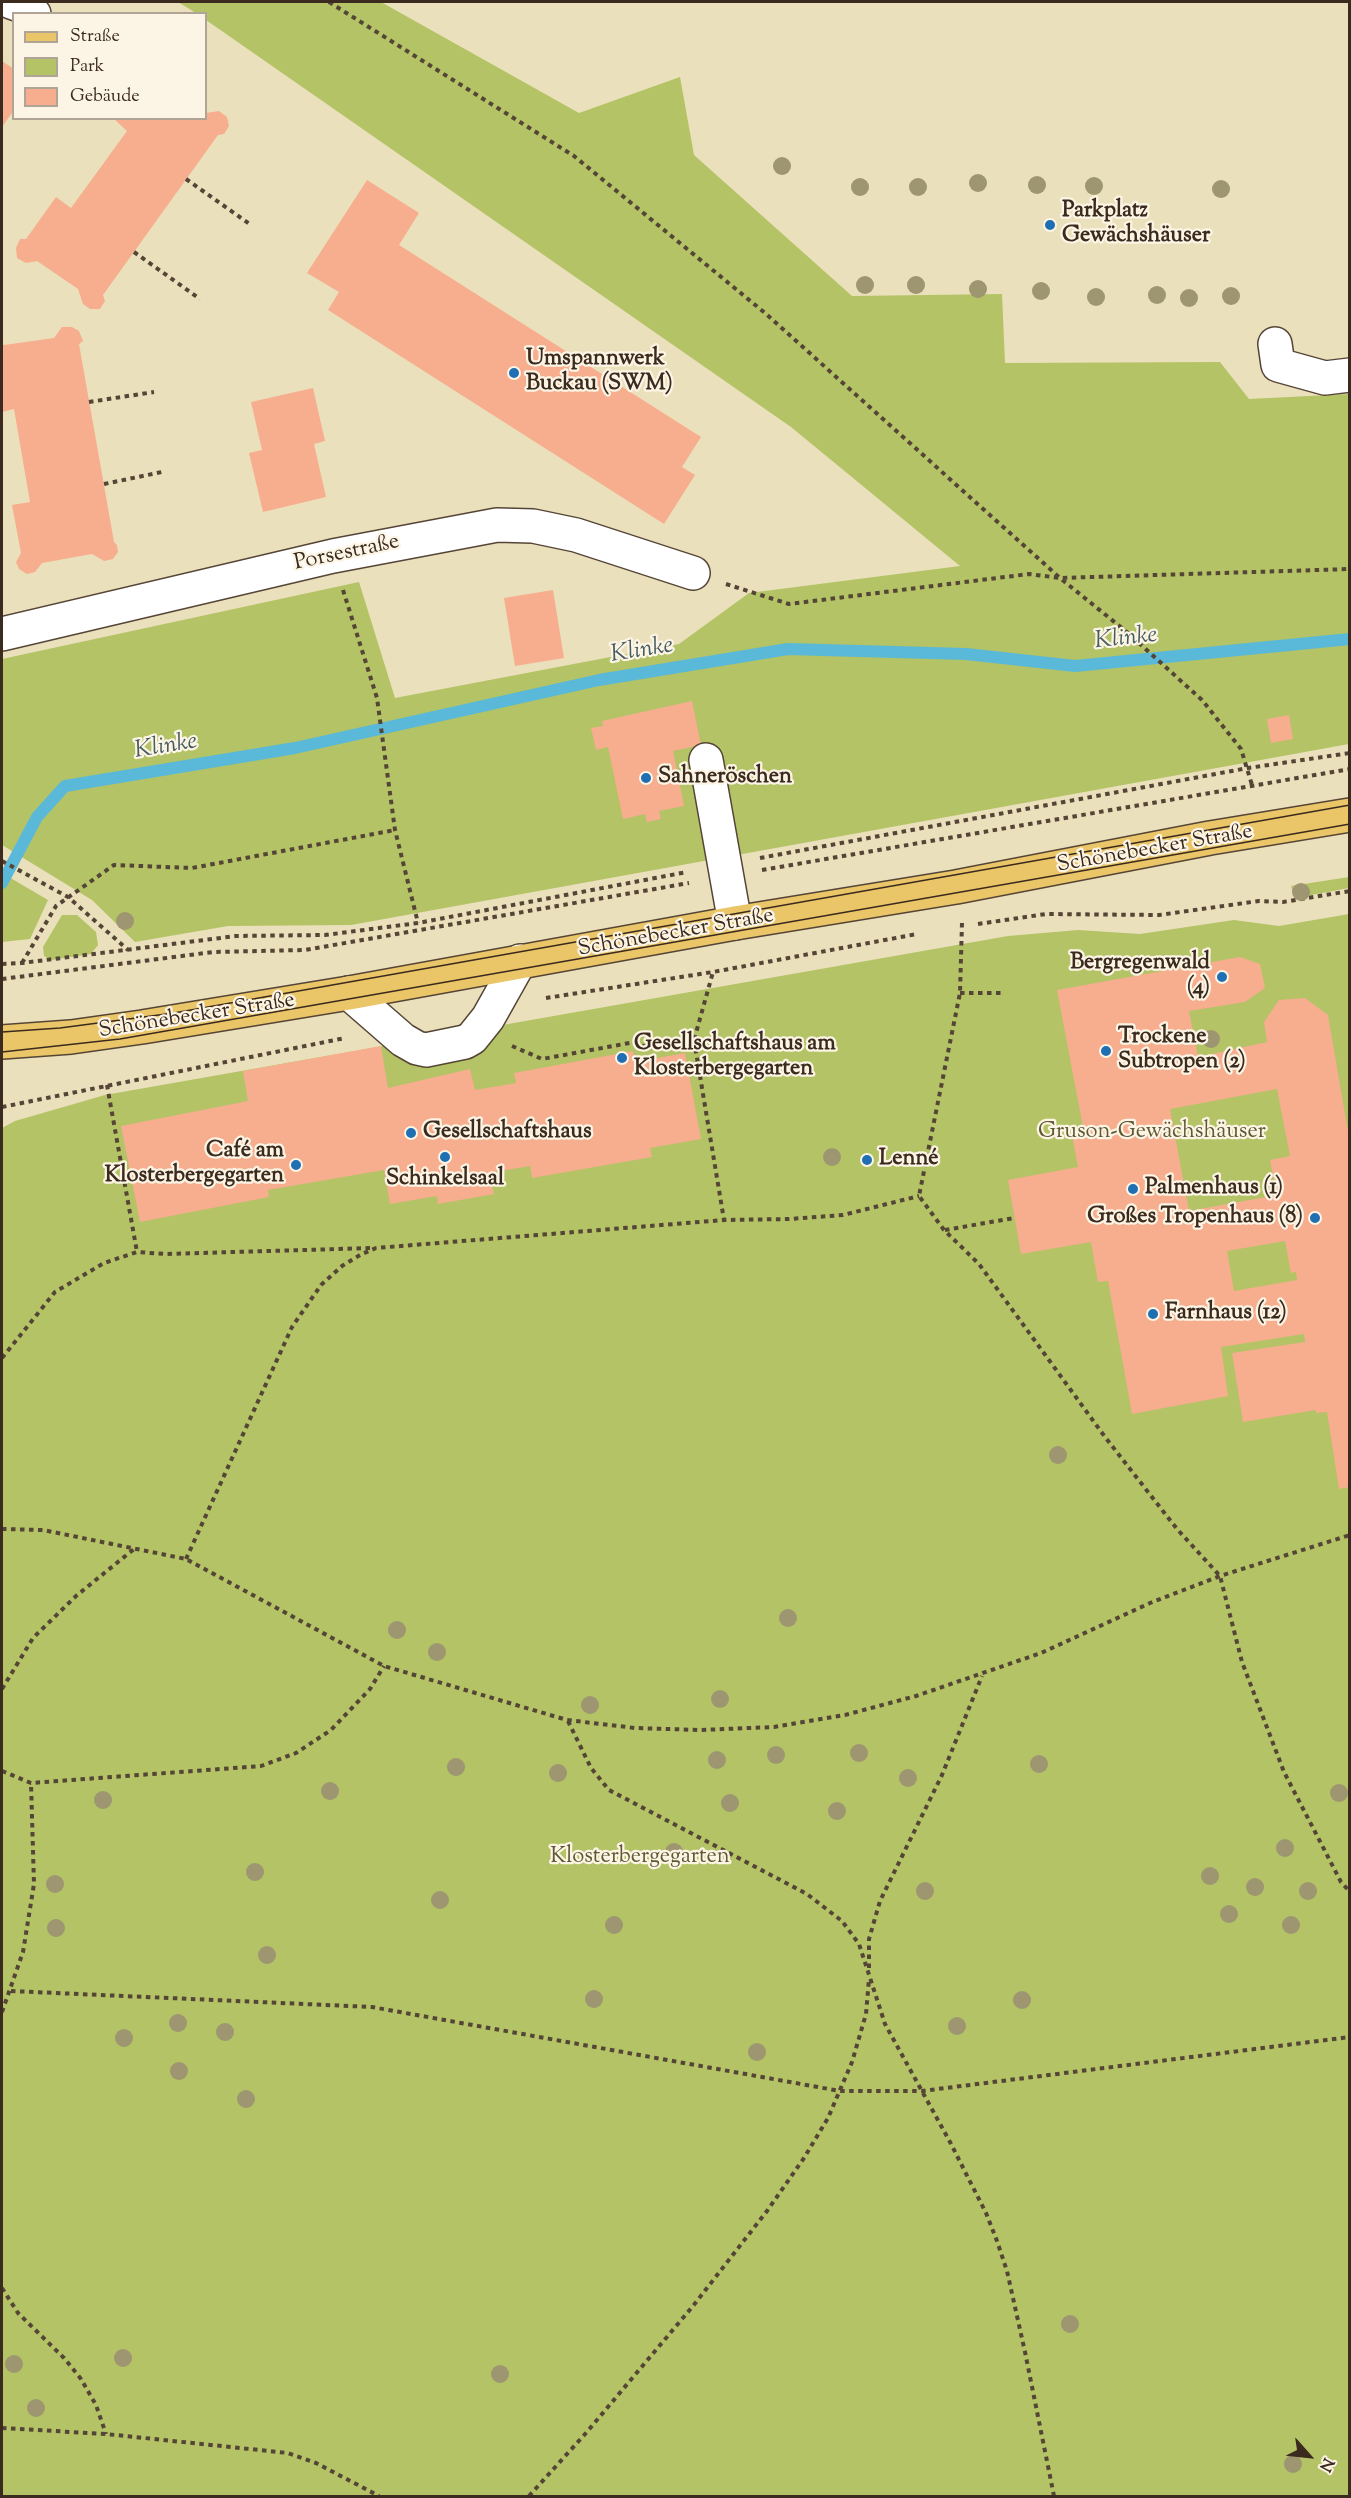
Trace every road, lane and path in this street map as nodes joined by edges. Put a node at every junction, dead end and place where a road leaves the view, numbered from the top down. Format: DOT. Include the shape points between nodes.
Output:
graph roads {
  1 [pos="10,2"];
  2 [pos="329,2"];
  3 [pos="31,12"];
  4 [pos="186,179"];
  5 [pos="250,225"];
  6 [pos="134,252"];
  7 [pos="200,299"];
  8 [pos="1275,344"];
  9 [pos="1350,375"];
  10 [pos="153,392"];
  11 [pos="89,402"];
  12 [pos="162,472"];
  13 [pos="104,484"];
  14 [pos="333,556"];
  15 [pos="1350,569"];
  16 [pos="693,573"];
  17 [pos="1060,578"];
  18 [pos="2,634"];
  19 [pos="1350,753"];
  20 [pos="706,760"];
  21 [pos="1248,768"];
  22 [pos="1350,769"];
  23 [pos="1252,785"];
  24 [pos="1350,815"];
  25 [pos="395,830"];
  26 [pos="2,861"];
  27 [pos="726,871"];
  28 [pos="956,887"];
  29 [pos="1350,891"];
  30 [pos="68,897"];
  31 [pos="417,923"];
  32 [pos="735,923"];
  33 [pos="962,926"];
  34 [pos="951,928"];
  35 [pos="928,932"];
  36 [pos="129,950"];
  37 [pos="520,961"];
  38 [pos="22,963"];
  39 [pos="2,964"];
  40 [pos="713,972"];
  41 [pos="2,979"];
  42 [pos="349,993"];
  43 [pos="960,993"];
  44 [pos="1004,993"];
  45 [pos="549,998"];
  46 [pos="389,1029"];
  47 [pos="479,1031"];
  48 [pos="694,1040"];
  49 [pos="2,1042"];
  50 [pos="107,1085"];
  51 [pos="2,1107"];
  52 [pos="919,1196"];
  53 [pos="1014,1218"];
  54 [pos="724,1220"];
  55 [pos="944,1230"];
  56 [pos="376,1248"];
  57 [pos="137,1252"];
  58 [pos="2,1358"];
  59 [pos="2,1529"];
  60 [pos="1350,1535"];
  61 [pos="134,1549"];
  62 [pos="186,1559"];
  63 [pos="1220,1576"];
  64 [pos="384,1666"];
  65 [pos="983,1675"];
  66 [pos="2,1689"];
  67 [pos="567,1720"];
  68 [pos="2,1771"];
  69 [pos="31,1782"];
  70 [pos="1350,1892"];
  71 [pos="870,1976"];
  72 [pos="10,1991"];
  73 [pos="2,2012"];
  74 [pos="1350,2037"];
  75 [pos="840,2091"];
  76 [pos="922,2091"];
  77 [pos="2,2288"];
  78 [pos="2,2428"];
  79 [pos="106,2434"];
  80 [pos="379,2496"];
  81 [pos="529,2496"];
  82 [pos="1054,2496"];
  1 -- 3 [label="street"];
  2 -- 17 [label="path" via="574,156 765,313"];
  4 -- 5 [label="path"];
  6 -- 7 [label="path"];
  8 -- 9 [label="street" via="1278,365 1325,378"];
  10 -- 11 [label="path"];
  12 -- 13 [label="path"];
  14 -- 16 [label="street, Porsestraße" via="470,529 516,525 576,535"];
  14 -- 18 [label="street, Porsestraße"];
  14 -- 25 [label="path" via="377,698"];
  15 -- 17 [label="path"];
  16 -- 17 [label="path" via="789,604 1029,574"];
  17 -- 21 [label="path" via="1202,700 1241,749"];
  19 -- 21 [label="path, Schönebecker Straße"];
  20 -- 27 [label="street"];
  21 -- 23 [label="path"];
  21 -- 27 [label="path, Schönebecker Straße"];
  22 -- 23 [label="path, Schönebecker Straße"];
  23 -- 27 [label="path, Schönebecker Straße"];
  24 -- 28 [label="main road, Schönebecker Straße"];
  25 -- 30 [label="path" via="192,868 114,865"];
  25 -- 31 [label="path"];
  26 -- 30 [label="path"];
  27 -- 31 [label="path, Schönebecker Straße"];
  27 -- 32 [label="street"];
  27 -- 41 [label="path, Schönebecker Straße" via="305,950 213,952"];
  28 -- 32 [label="main road, Schönebecker Straße"];
  28 -- 33 [label="path"];
  29 -- 33 [label="path, Schönebecker Straße" via="1153,915 1046,914"];
  30 -- 36 [label="path"];
  30 -- 38 [label="path" via="56,906"];
  31 -- 36 [label="path, Schönebecker Straße" via="325,935 236,936"];
  32 -- 37 [label="main road, Schönebecker Straße"];
  33 -- 34 [label="path, Schönebecker Straße"];
  33 -- 43 [label="path"];
  35 -- 40 [label="path, Schönebecker Straße"];
  36 -- 38 [label="path, Schönebecker Straße"];
  37 -- 42 [label="main road, Schönebecker Straße"];
  37 -- 47 [label="street"];
  38 -- 39 [label="path, Schönebecker Straße"];
  40 -- 45 [label="path, Schönebecker Straße"];
  40 -- 48 [label="path"];
  42 -- 46 [label="street"];
  42 -- 49 [label="main road, Schönebecker Straße" via="142,1027"];
  43 -- 44 [label="path"];
  43 -- 52 [label="path"];
  46 -- 47 [label="street" via="423,1050 465,1042"];
  46 -- 50 [label="path, Schönebecker Straße"];
  47 -- 48 [label="path" via="542,1059 635,1042 648,1048"];
  48 -- 54 [label="path"];
  50 -- 51 [label="path, Schönebecker Straße"];
  50 -- 57 [label="path"];
  52 -- 54 [label="path" via="843,1215"];
  52 -- 55 [label="path"];
  53 -- 55 [label="path"];
  54 -- 56 [label="path"];
  55 -- 63 [label="path" via="979,1264 1105,1437 1177,1529"];
  56 -- 57 [label="path"];
  56 -- 62 [label="path" via="342,1266 321,1286 292,1327"];
  57 -- 58 [label="path" via="105,1263 55,1292"];
  59 -- 61 [label="path" via="43,1530"];
  60 -- 63 [label="path"];
  61 -- 62 [label="path"];
  61 -- 66 [label="path" via="76,1596 33,1638"];
  62 -- 64 [label="path"];
  63 -- 65 [label="path"];
  63 -- 70 [label="path" via="1242,1662 1284,1772 1341,1882"];
  64 -- 67 [label="path"];
  64 -- 69 [label="path" via="370,1689 331,1730 279,1760 241,1769"];
  65 -- 67 [label="path" via="845,1715 774,1727 635,1728"];
  65 -- 71 [label="path" via="942,1775 880,1901 869,1939"];
  67 -- 71 [label="path" via="591,1768 609,1790 817,1900 848,1928 863,1953"];
  68 -- 69 [label="path"];
  69 -- 72 [label="path" via="34,1884 28,1930"];
  71 -- 75 [label="path" via="866,2014"];
  71 -- 76 [label="path" via="885,2024"];
  72 -- 73 [label="path"];
  72 -- 75 [label="path" via="372,2007"];
  74 -- 76 [label="path"];
  75 -- 76 [label="path"];
  75 -- 81 [label="path" via="804,2158 731,2259"];
  76 -- 82 [label="path" via="973,2186 1001,2251"];
  77 -- 79 [label="path" via="18,2313 81,2379"];
  78 -- 79 [label="path"];
  79 -- 80 [label="path" via="288,2453"];
}
